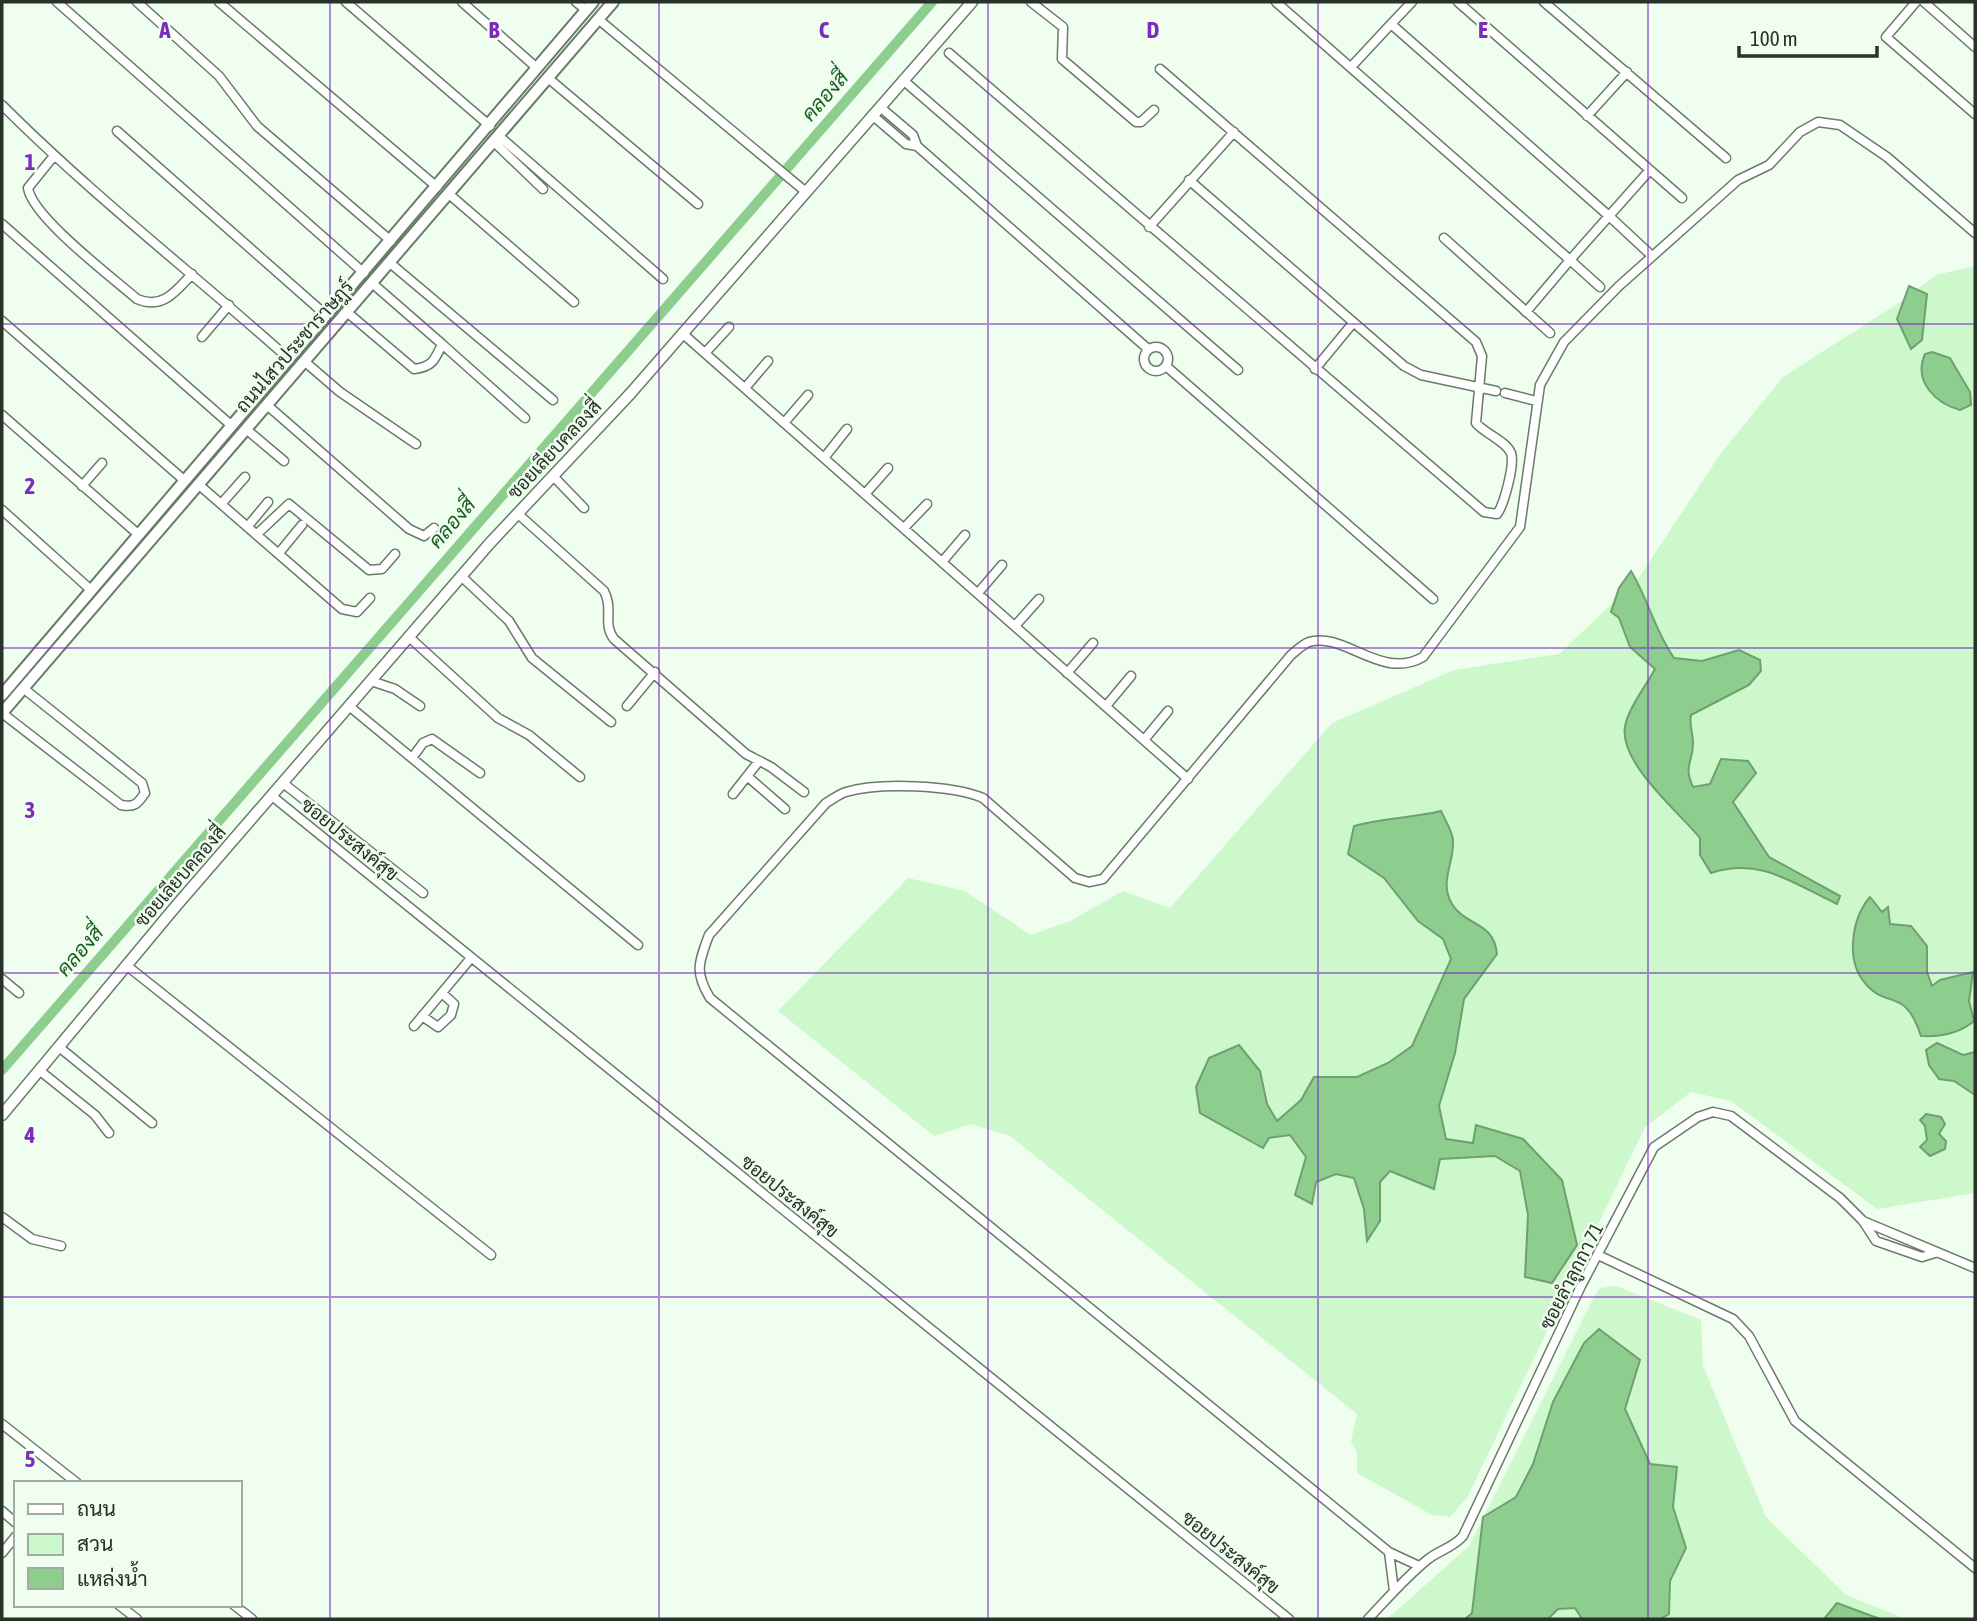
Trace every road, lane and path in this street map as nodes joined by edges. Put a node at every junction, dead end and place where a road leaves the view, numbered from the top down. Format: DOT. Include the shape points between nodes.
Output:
graph roads {
  1 [pos="57,2"];
  2 [pos="137,2"];
  3 [pos="219,2"];
  4 [pos="346,2"];
  5 [pos="361,2"];
  6 [pos="462,2"];
  7 [pos="576,2"];
  8 [pos="613,2"];
  9 [pos="972,2"];
  10 [pos="1031,2"];
  11 [pos="1276,2"];
  12 [pos="1412,2"];
  13 [pos="1458,2"];
  14 [pos="1544,2"];
  15 [pos="1916,2"];
  16 [pos="1924,2"];
  17 [pos="589,6"];
  18 [pos="357,11"];
  19 [pos="598,19"];
  20 [pos="1391,24"];
  21 [pos="1975,47"];
  22 [pos="949,53"];
  23 [pos="1351,67"];
  24 [pos="537,68"];
  25 [pos="1160,69"];
  26 [pos="1627,72"];
  27 [pos="548,78"];
  28 [pos="903,80"];
  29 [pos="2,105"];
  30 [pos="880,107"];
  31 [pos="1154,110"];
  32 [pos="1975,114"];
  33 [pos="872,115"];
  34 [pos="1587,116"];
  35 [pos="490,126"];
  36 [pos="117,131"];
  37 [pos="1234,132"];
  38 [pos="497,139"];
  39 [pos="917,146"];
  40 [pos="53,157"];
  41 [pos="1726,158"];
  42 [pos="1650,171"];
  43 [pos="1189,180"];
  44 [pos="437,187"];
  45 [pos="802,188"];
  46 [pos="543,189"];
  47 [pos="450,195"];
  48 [pos="1682,198"];
  49 [pos="698,204"];
  50 [pos="1609,216"];
  51 [pos="2,224"];
  52 [pos="1149,227"];
  53 [pos="1975,233"];
  54 [pos="1444,238"];
  55 [pos="391,241"];
  56 [pos="1652,256"];
  57 [pos="1570,260"];
  58 [pos="390,262"];
  59 [pos="364,273"];
  60 [pos="192,274"];
  61 [pos="663,279"];
  62 [pos="372,283"];
  63 [pos="1600,287"];
  64 [pos="574,302"];
  65 [pos="229,305"];
  66 [pos="1526,312"];
  67 [pos="348,313"];
  68 [pos="327,316"];
  69 [pos="2,321"];
  70 [pos="1353,323"];
  71 [pos="729,327"];
  72 [pos="682,333"];
  73 [pos="1550,333"];
  74 [pos="202,337"];
  75 [pos="302,344"];
  76 [pos="442,344"];
  77 [pos="1148,349"];
  78 [pos="312,352"];
  79 [pos="705,353"];
  80 [pos="289,359"];
  81 [pos="304,361"];
  82 [pos="768,361"];
  83 [pos="1166,366"];
  84 [pos="1315,369"];
  85 [pos="1238,370"];
  86 [pos="1478,387"];
  87 [pos="745,388"];
  88 [pos="808,395"];
  89 [pos="553,400"];
  90 [pos="1536,401"];
  91 [pos="267,405"];
  92 [pos="2,415"];
  93 [pos="525,418"];
  94 [pos="784,423"];
  95 [pos="232,426"];
  96 [pos="246,429"];
  97 [pos="847,429"];
  98 [pos="416,444"];
  99 [pos="824,458"];
  100 [pos="284,461"];
  101 [pos="102,463"];
  102 [pos="888,468"];
  103 [pos="553,476"];
  104 [pos="246,477"];
  105 [pos="185,481"];
  106 [pos="198,484"];
  107 [pos="82,486"];
  108 [pos="865,494"];
  109 [pos="268,502"];
  110 [pos="222,503"];
  111 [pos="927,504"];
  112 [pos="584,508"];
  113 [pos="2,510"];
  114 [pos="517,513"];
  115 [pos="302,525"];
  116 [pos="248,526"];
  117 [pos="435,528"];
  118 [pos="904,528"];
  119 [pos="257,534"];
  120 [pos="139,535"];
  121 [pos="965,535"];
  122 [pos="279,553"];
  123 [pos="395,554"];
  124 [pos="942,562"];
  125 [pos="1002,565"];
  126 [pos="460,576"];
  127 [pos="92,590"];
  128 [pos="978,593"];
  129 [pos="370,598"];
  130 [pos="1039,599"];
  131 [pos="1433,599"];
  132 [pos="1015,626"];
  133 [pos="409,636"];
  134 [pos="1093,643"];
  135 [pos="655,672"];
  136 [pos="1067,673"];
  137 [pos="1131,676"];
  138 [pos="371,681"];
  139 [pos="23,688"];
  140 [pos="2,695"];
  141 [pos="349,706"];
  142 [pos="420,706"];
  143 [pos="627,706"];
  144 [pos="1106,706"];
  145 [pos="1168,711"];
  146 [pos="2,713"];
  147 [pos="611,722"];
  148 [pos="1144,740"];
  149 [pos="412,758"];
  150 [pos="759,761"];
  151 [pos="480,773"];
  152 [pos="747,776"];
  153 [pos="580,777"];
  154 [pos="1188,779"];
  155 [pos="283,783"];
  156 [pos="804,792"];
  157 [pos="733,793"];
  158 [pos="272,796"];
  159 [pos="785,809"];
  160 [pos="423,893"];
  161 [pos="638,945"];
  162 [pos="471,958"];
  163 [pos="126,965"];
  164 [pos="2,979"];
  165 [pos="19,993"];
  166 [pos="442,993"];
  167 [pos="422,1016"];
  168 [pos="414,1026"];
  169 [pos="58,1047"];
  170 [pos="39,1070"];
  171 [pos="2,1115"];
  172 [pos="152,1123"];
  173 [pos="109,1133"];
  174 [pos="2,1217"];
  175 [pos="1863,1221"];
  176 [pos="1906,1238"];
  177 [pos="61,1246"];
  178 [pos="1901,1251"];
  179 [pos="1935,1253"];
  180 [pos="491,1255"];
  181 [pos="1598,1255"];
  182 [pos="1975,1268"];
  183 [pos="2,1424"];
  184 [pos="74,1481"];
  185 [pos="14,1538"];
  186 [pos="1389,1552"];
  187 [pos="2,1553"];
  188 [pos="1419,1566"];
  189 [pos="1975,1568"];
  190 [pos="1394,1591"];
  191 [pos="122,1607"];
  192 [pos="237,1607"];
  193 [pos="137,1619"];
  194 [pos="252,1619"];
  195 [pos="1289,1619"];
  196 [pos="1368,1619"];
  1 -- 59 [label="street"];
  2 -- 55 [label="street" via="219,76 257,126"];
  3 -- 44 [label="street"];
  4 -- 18 [label="street"];
  5 -- 18 [label="street"];
  6 -- 24 [label="street"];
  7 -- 17 [label="street"];
  8 -- 19 [label="main road, ถนนไสวประชาราษฎร์"];
  9 -- 28 [label="street, ซอยเลียบคลองสี่"];
  10 -- 31 [label="street" via="1063,27 1061,57 1072,68 1136,122"];
  11 -- 23 [label="street"];
  12 -- 20 [label="street"];
  13 -- 34 [label="street"];
  14 -- 26 [label="street"];
  15 -- 32 [label="street" via="1886,37"];
  16 -- 21 [label="street"];
  17 -- 24 [label="main road, ถนนไสวประชาราษฎร์"];
  18 -- 35 [label="street"];
  19 -- 27 [label="main road, ถนนไสวประชาราษฎร์"];
  19 -- 45 [label="street"];
  20 -- 23 [label="street"];
  20 -- 50 [label="street"];
  22 -- 52 [label="street"];
  23 -- 57 [label="street"];
  24 -- 35 [label="main road, ถนนไสวประชาราษฎร์"];
  25 -- 37 [label="street"];
  26 -- 34 [label="street"];
  26 -- 41 [label="street"];
  27 -- 38 [label="main road, ถนนไสวประชาราษฎร์"];
  27 -- 49 [label="street"];
  28 -- 30 [label="street, ซอยเลียบคลองสี่"];
  28 -- 85 [label="street"];
  29 -- 40 [label="street"];
  30 -- 33 [label="street, ซอยเลียบคลองสี่"];
  30 -- 39 [label="street" via="913,135"];
  33 -- 39 [label="street" via="906,144"];
  33 -- 45 [label="street, ซอยเลียบคลองสี่"];
  34 -- 42 [label="street"];
  35 -- 44 [label="main road, ถนนไสวประชาราษฎร์"];
  36 -- 68 [label="street"];
  37 -- 43 [label="street"];
  37 -- 86 [label="street" via="1476,342 1482,355"];
  38 -- 46 [label="street"];
  38 -- 47 [label="main road, ถนนไสวประชาราษฎร์"];
  38 -- 61 [label="street"];
  39 -- 77 [label="street"];
  40 -- 60 [label="street"];
  40 -- 60 [label="street" via="28,188 29,197 44,216 137,299 148,303 168,300"];
  42 -- 48 [label="street"];
  42 -- 50 [label="street"];
  43 -- 52 [label="street"];
  43 -- 70 [label="street"];
  44 -- 55 [label="main road, ถนนไสวประชาราษฎร์"];
  45 -- 72 [label="street, ซอยเลียบคลองสี่"];
  47 -- 58 [label="main road, ถนนไสวประชาราษฎร์"];
  47 -- 64 [label="street"];
  50 -- 56 [label="street"];
  50 -- 57 [label="street"];
  51 -- 95 [label="street"];
  52 -- 84 [label="street"];
  53 -- 56 [label="street" via="1860,136 1840,125 1818,122 1800,132 1769,165 1738,180"];
  54 -- 66 [label="street"];
  55 -- 59 [label="main road, ถนนไสวประชาราษฎร์"];
  56 -- 90 [label="street" via="1564,342 1551,361"];
  57 -- 63 [label="street"];
  57 -- 66 [label="street"];
  58 -- 62 [label="main road, ถนนไสวประชาราษฎร์"];
  58 -- 89 [label="street"];
  59 -- 68 [label="main road, ถนนไสวประชาราษฎร์"];
  60 -- 65 [label="street"];
  62 -- 67 [label="main road, ถนนไสวประชาราษฎร์"];
  62 -- 76 [label="street"];
  65 -- 74 [label="street"];
  65 -- 80 [label="street"];
  66 -- 73 [label="street"];
  67 -- 76 [label="street" via="414,369 427,368 435,361"];
  67 -- 78 [label="main road, ถนนไสวประชาราษฎร์"];
  68 -- 75 [label="main road, ถนนไสวประชาราษฎร์"];
  69 -- 105 [label="street"];
  70 -- 84 [label="street"];
  70 -- 86 [label="street" via="1414,371"];
  71 -- 79 [label="street"];
  72 -- 79 [label="street"];
  72 -- 103 [label="street, ซอยเลียบคลองสี่"];
  75 -- 78 [label="main road"];
  75 -- 80 [label="main road, ถนนไสวประชาราษฎร์"];
  76 -- 93 [label="street"];
  77 -- 83 [label="street" via="1158,346 1167,352"];
  77 -- 83 [label="street" via="1144,358 1148,367 1157,371"];
  78 -- 81 [label="main road, ถนนไสวประชาราษฎร์"];
  79 -- 87 [label="street"];
  80 -- 95 [label="main road, ถนนไสวประชาราษฎร์"];
  81 -- 91 [label="main road, ถนนไสวประชาราษฎร์"];
  81 -- 98 [label="street"];
  82 -- 87 [label="street"];
  83 -- 131 [label="street"];
  84 -- 86 [label="street" via="1484,512 1494,515 1506,493 1512,457 1476,423"];
  86 -- 90 [label="street"];
  87 -- 94 [label="street"];
  88 -- 94 [label="street"];
  90 -- 154 [label="street" via="1520,527 1423,657 1401,665 1325,641 1309,642 1291,655"];
  91 -- 96 [label="main road, ถนนไสวประชาราษฎร์"];
  91 -- 117 [label="street" via="409,529 424,536"];
  92 -- 107 [label="street"];
  94 -- 99 [label="street"];
  95 -- 105 [label="main road, ถนนไสวประชาราษฎร์"];
  96 -- 100 [label="street"];
  96 -- 106 [label="main road, ถนนไสวประชาราษฎร์"];
  97 -- 99 [label="street"];
  99 -- 108 [label="street"];
  101 -- 107 [label="street"];
  102 -- 108 [label="street"];
  103 -- 112 [label="street"];
  103 -- 114 [label="street, ซอยเลียบคลองสี่"];
  104 -- 110 [label="street"];
  105 -- 120 [label="main road, ถนนไสวประชาราษฎร์"];
  106 -- 110 [label="street"];
  106 -- 139 [label="main road, ถนนไสวประชาราษฎร์"];
  107 -- 120 [label="street"];
  108 -- 118 [label="street"];
  109 -- 116 [label="street"];
  110 -- 116 [label="street"];
  111 -- 118 [label="street"];
  113 -- 127 [label="street"];
  114 -- 126 [label="street, ซอยเลียบคลองสี่"];
  114 -- 135 [label="street" via="598,583 610,603 608,632"];
  115 -- 122 [label="street"];
  116 -- 119 [label="street"];
  118 -- 124 [label="street"];
  119 -- 122 [label="street"];
  119 -- 123 [label="street" via="289,504 369,570 382,569"];
  120 -- 127 [label="main road, ถนนไสวประชาราษฎร์"];
  121 -- 124 [label="street"];
  122 -- 129 [label="street" via="342,609 357,612"];
  124 -- 128 [label="street"];
  125 -- 128 [label="street"];
  126 -- 133 [label="street, ซอยเลียบคลองสี่"];
  126 -- 147 [label="street" via="509,621 532,658"];
  127 -- 140 [label="main road, ถนนไสวประชาราษฎร์"];
  128 -- 132 [label="street"];
  130 -- 132 [label="street"];
  132 -- 136 [label="street"];
  133 -- 138 [label="street, ซอยเลียบคลองสี่"];
  133 -- 153 [label="street" via="498,718 529,735"];
  134 -- 136 [label="street"];
  135 -- 143 [label="street"];
  135 -- 150 [label="street"];
  136 -- 144 [label="street"];
  137 -- 144 [label="street"];
  138 -- 141 [label="street, ซอยเลียบคลองสี่"];
  138 -- 142 [label="street" via="395,689"];
  139 -- 146 [label="main road, ถนนไสวประชาราษฎร์"];
  139 -- 146 [label="street" via="142,783 145,793 137,804 121,805"];
  141 -- 149 [label="street"];
  141 -- 155 [label="street, ซอยเลียบคลองสี่"];
  144 -- 148 [label="street"];
  145 -- 148 [label="street"];
  148 -- 154 [label="street"];
  149 -- 151 [label="street" via="432,739"];
  149 -- 161 [label="street"];
  150 -- 152 [label="street"];
  150 -- 156 [label="street"];
  152 -- 157 [label="street"];
  152 -- 159 [label="street"];
  154 -- 186 [label="street" via="1103,879 1088,881 1075,878 983,798 966,791 877,787 845,792 826,803 709,935 699,980 710,998"];
  155 -- 158 [label="street, ซอยเลียบคลองสี่"];
  155 -- 160 [label="street"];
  158 -- 162 [label="street, ซอยประสงค์สุข"];
  158 -- 163 [label="street, ซอยเลียบคลองสี่"];
  162 -- 166 [label="street"];
  162 -- 195 [label="street, ซอยประสงค์สุข"];
  163 -- 169 [label="street, ซอยเลียบคลองสี่"];
  163 -- 180 [label="street"];
  164 -- 165 [label="street"];
  166 -- 167 [label="street"];
  166 -- 167 [label="street" via="454,1004 451,1015 438,1027"];
  167 -- 168 [label="street"];
  169 -- 170 [label="street, ซอยเลียบคลองสี่"];
  169 -- 172 [label="street"];
  170 -- 171 [label="street, ซอยเลียบคลองสี่"];
  170 -- 173 [label="street" via="95,1115"];
  174 -- 177 [label="street" via="32,1240"];
  175 -- 176 [label="street"];
  175 -- 178 [label="street, ซอยลำลูกกา 71" via="1876,1241"];
  175 -- 181 [label="street, ซอยลำลูกกา 71" via="1826,1186 1731,1116 1713,1112 1654,1147"];
  176 -- 178 [label="street"];
  176 -- 179 [label="street"];
  178 -- 179 [label="street" via="1922,1257"];
  179 -- 182 [label="street"];
  181 -- 188 [label="street, ซอยลำลูกกา 71" via="1463,1536"];
  181 -- 189 [label="street" via="1733,1319 1749,1336 1795,1421"];
  183 -- 184 [label="street"];
  185 -- 187 [label="street"];
  186 -- 188 [label="street"];
  186 -- 190 [label="street"];
  188 -- 190 [label="street, ซอยลำลูกกา 71"];
  190 -- 196 [label="street, ซอยลำลูกกา 71"];
  191 -- 193 [label="street"];
  192 -- 194 [label="street"];
}
